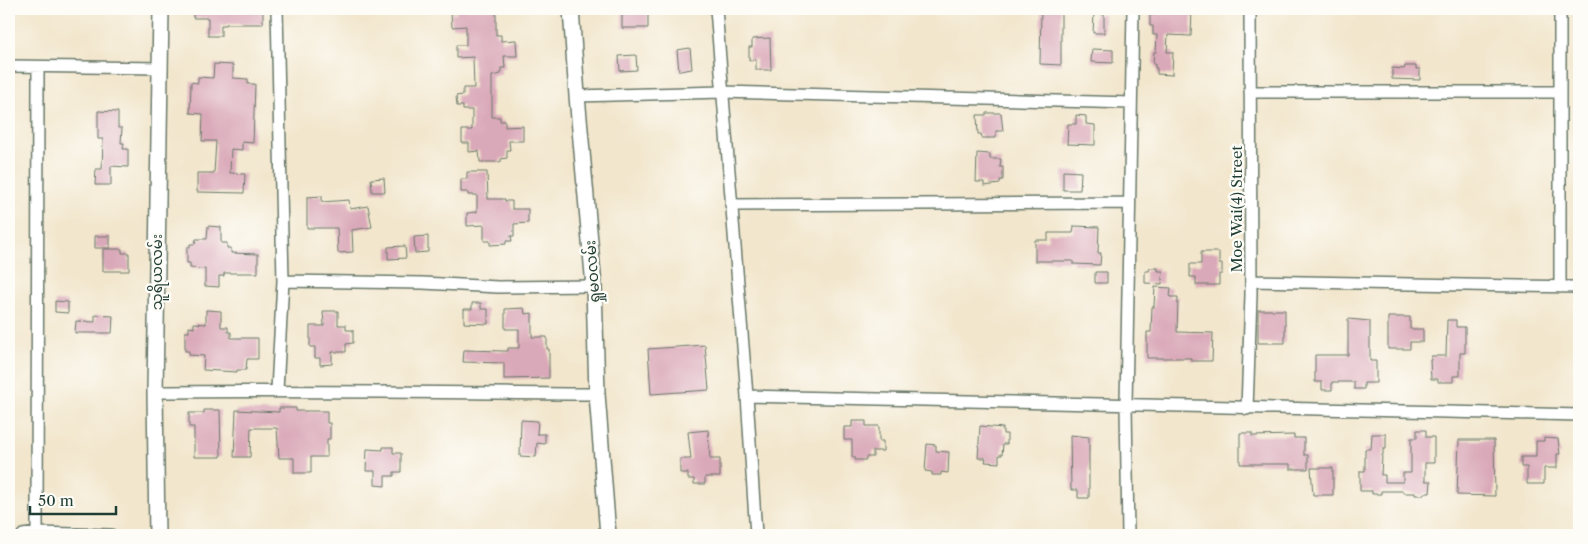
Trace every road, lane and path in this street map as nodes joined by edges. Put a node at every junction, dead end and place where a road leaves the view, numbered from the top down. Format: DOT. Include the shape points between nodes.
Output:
graph roads {
  1 [pos="161,9"];
  2 [pos="277,9"];
  3 [pos="571,9"];
  4 [pos="716,9"];
  5 [pos="1133,9"];
  6 [pos="1250,9"];
  7 [pos="1560,9"];
  8 [pos="9,66"];
  9 [pos="38,67"];
  10 [pos="160,68"];
  11 [pos="722,92"];
  12 [pos="1250,92"];
  13 [pos="1560,92"];
  14 [pos="577,96"];
  15 [pos="1131,103"];
  16 [pos="1129,203"];
  17 [pos="731,205"];
  18 [pos="283,281"];
  19 [pos="1251,281"];
  20 [pos="594,286"];
  21 [pos="1560,287"];
  22 [pos="1579,287"];
  23 [pos="277,390"];
  24 [pos="155,392"];
  25 [pos="597,394"];
  26 [pos="747,396"];
  27 [pos="1126,406"];
  28 [pos="1247,409"];
  29 [pos="1579,415"];
  30 [pos="37,534"];
  31 [pos="23,535"];
  32 [pos="111,535"];
  33 [pos="157,535"];
  34 [pos="608,535"];
  35 [pos="756,535"];
  36 [pos="1128,535"];
  1 -- 10 [label="street, သူရိယလမ်း"];
  2 -- 18 [label="street"];
  3 -- 14 [label="street, ရှုမဝလမ်း"];
  4 -- 11 [label="street"];
  5 -- 15 [label="street"];
  6 -- 12 [label="street, Moe Wai(4) Street"];
  7 -- 13 [label="street"];
  8 -- 9 [label="street"];
  9 -- 10 [label="street"];
  9 -- 30 [label="street"];
  10 -- 24 [label="street, သူရိယလမ်း"];
  11 -- 14 [label="street"];
  11 -- 15 [label="street"];
  11 -- 17 [label="street"];
  12 -- 13 [label="street"];
  12 -- 19 [label="street, Moe Wai(4) Street"];
  13 -- 21 [label="street"];
  14 -- 20 [label="street, ရှုမဝလမ်း"];
  15 -- 16 [label="street"];
  16 -- 17 [label="street"];
  16 -- 27 [label="street"];
  17 -- 26 [label="street"];
  18 -- 20 [label="street" via="498,287"];
  18 -- 23 [label="street"];
  19 -- 21 [label="street"];
  19 -- 28 [label="street, Moe Wai(4) Street"];
  20 -- 25 [label="street, ရှုမဝလမ်း"];
  21 -- 22 [label="street"];
  23 -- 24 [label="street"];
  23 -- 25 [label="street"];
  24 -- 33 [label="street, သူရိယလမ်း"];
  25 -- 34 [label="street, ရှုမဝလမ်း"];
  26 -- 27 [label="street"];
  26 -- 35 [label="street"];
  27 -- 28 [label="street"];
  27 -- 36 [label="street"];
  28 -- 29 [label="street"];
  30 -- 31 [label="street"];
  30 -- 32 [label="street"];
}
